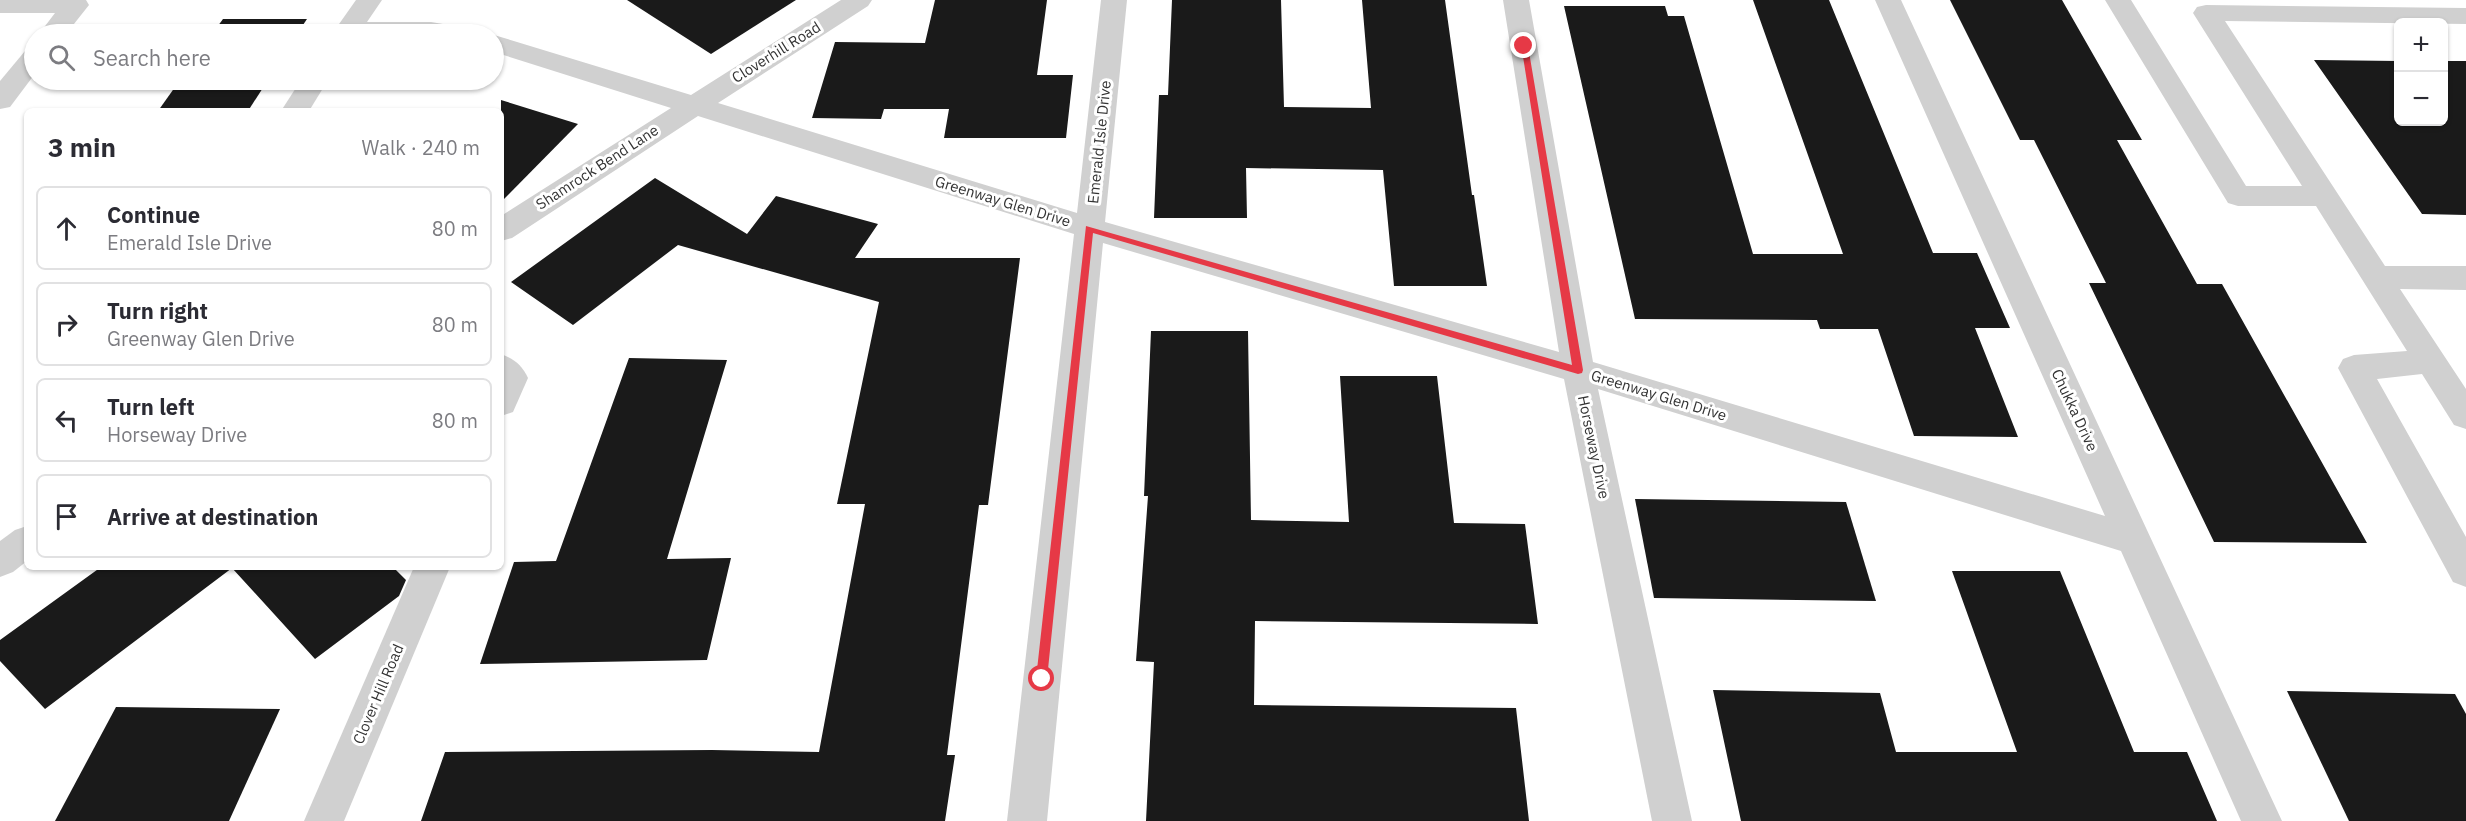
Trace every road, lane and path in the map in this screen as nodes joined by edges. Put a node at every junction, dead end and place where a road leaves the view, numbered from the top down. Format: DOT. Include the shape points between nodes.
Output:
graph roads {
  1 [pos="369,0"];
  2 [pos="859,0"];
  3 [pos="1114,0"];
  4 [pos="1516,0"];
  5 [pos="1888,0"];
  6 [pos="2118,0"];
  7 [pos="0,5"];
  8 [pos="2202,7"];
  9 [pos="2466,16"];
  10 [pos="60,24"];
  11 [pos="352,24"];
  12 [pos="504,46"];
  13 [pos="24,70"];
  14 [pos="308,90"];
  15 [pos="0,100"];
  16 [pos="694,104"];
  17 [pos="297,108"];
  18 [pos="2325,196"];
  19 [pos="504,228"];
  20 [pos="1089,228"];
  21 [pos="2377,277"];
  22 [pos="2466,278"];
  23 [pos="504,370"];
  24 [pos="1578,370"];
  25 [pos="2446,371"];
  26 [pos="504,396"];
  27 [pos="2466,416"];
  28 [pos="2134,540"];
  29 [pos="24,543"];
  30 [pos="0,561"];
  31 [pos="431,570"];
  32 [pos="2466,571"];
  33 [pos="324,821"];
  34 [pos="1027,821"];
  35 [pos="1672,821"];
  36 [pos="2262,821"];
  1 -- 11 [label="lane"];
  2 -- 16 [label="lane, Cloverhill Road"];
  3 -- 20 [label="lane, Emerald Isle Drive"];
  4 -- 24 [label="lane, Horseway Drive"];
  5 -- 28 [label="lane, Chukka Drive"];
  6 -- 18 [label="lane" via="2238,196"];
  7 -- 10 [label="lane" via="76,5"];
  8 -- 9 [label="lane"];
  8 -- 18 [label="lane"];
  12 -- 16 [label="lane, Greenway Glen Drive"];
  13 -- 15 [label="lane"];
  14 -- 17 [label="lane"];
  16 -- 19 [label="lane, Shamrock Bend Lane"];
  16 -- 20 [label="lane, Greenway Glen Drive"];
  18 -- 21 [label="lane"];
  20 -- 24 [label="lane, Greenway Glen Drive"];
  20 -- 34 [label="lane, Emerald Isle Drive"];
  21 -- 22 [label="lane"];
  21 -- 25 [label="lane"];
  23 -- 26 [label="lane" via="512,378"];
  24 -- 28 [label="lane, Greenway Glen Drive"];
  24 -- 35 [label="lane, Horseway Drive"];
  25 -- 27 [label="lane"];
  25 -- 32 [label="lane" via="2354,368"];
  28 -- 36 [label="lane, Chukka Drive"];
  29 -- 30 [label="lane"];
  31 -- 33 [label="lane, Clover Hill Road"];
}
